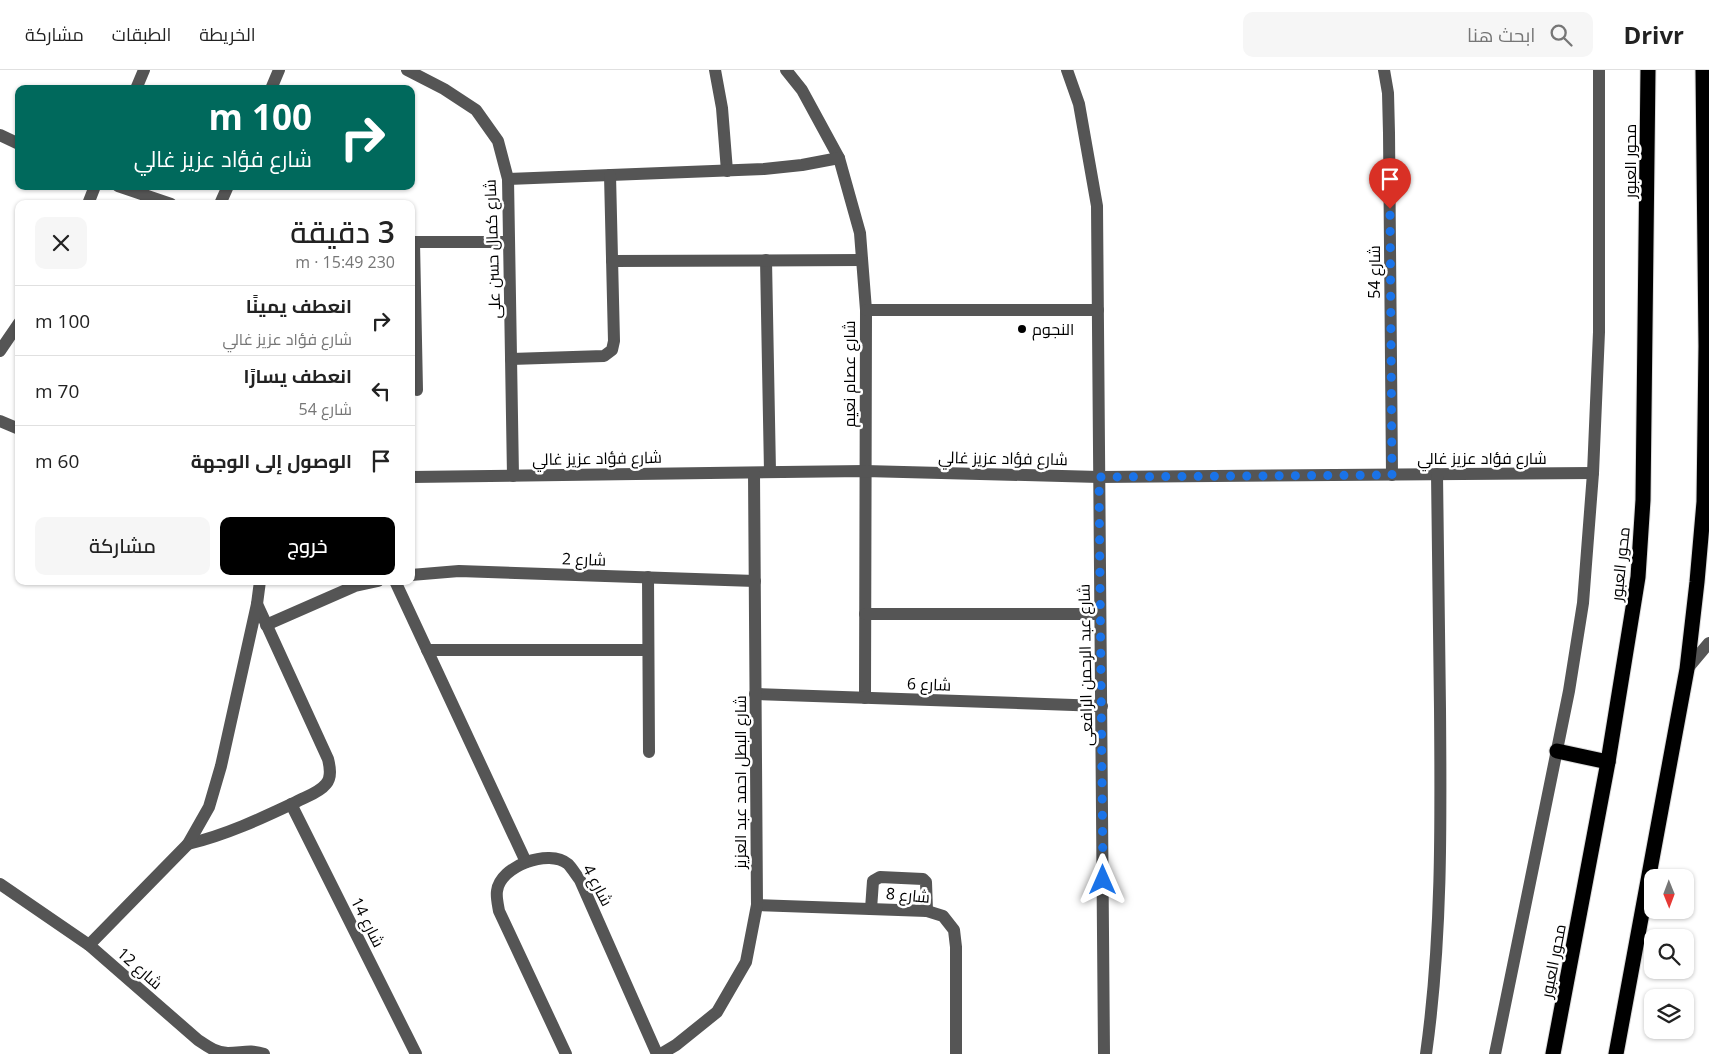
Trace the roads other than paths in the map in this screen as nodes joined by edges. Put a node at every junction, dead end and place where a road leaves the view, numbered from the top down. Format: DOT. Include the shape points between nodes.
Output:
graph roads {
  1 [pos="144,70"];
  2 [pos="279,70"];
  3 [pos="408,70"];
  4 [pos="715,70"];
  5 [pos="786,70"];
  6 [pos="1067,70"];
  7 [pos="1384,70"];
  8 [pos="1599,70"];
  9 [pos="1648,70"];
  10 [pos="1703,70"];
  11 [pos="138,85"];
  12 [pos="273,85"];
  13 [pos="1706,103"];
  14 [pos="0,135"];
  15 [pos="15,142"];
  16 [pos="839,158"];
  17 [pos="727,171"];
  18 [pos="610,175"];
  19 [pos="508,179"];
  20 [pos="130,190"];
  21 [pos="159,200"];
  22 [pos="415,242"];
  23 [pos="509,242"];
  24 [pos="766,260"];
  25 [pos="862,260"];
  26 [pos="612,261"];
  27 [pos="866,310"];
  28 [pos="1098,310"];
  29 [pos="415,316"];
  30 [pos="15,329"];
  31 [pos="1708,348"];
  32 [pos="0,350"];
  33 [pos="511,359"];
  34 [pos="417,390"];
  35 [pos="0,421"];
  36 [pos="15,427"];
  37 [pos="866,471"];
  38 [pos="770,472"];
  39 [pos="754,473"];
  40 [pos="1594,473"];
  41 [pos="1437,474"];
  42 [pos="1392,475"];
  43 [pos="513,476"];
  44 [pos="415,477"];
  45 [pos="1099,477"];
  46 [pos="415,575"];
  47 [pos="648,577"];
  48 [pos="755,581"];
  49 [pos="259,585"];
  50 [pos="360,585"];
  51 [pos="397,585"];
  52 [pos="257,604"];
  53 [pos="865,614"];
  54 [pos="1100,614"];
  55 [pos="266,625"];
  56 [pos="1709,643"];
  57 [pos="427,650"];
  58 [pos="648,650"];
  59 [pos="1687,669"];
  60 [pos="756,694"];
  61 [pos="865,698"];
  62 [pos="1102,706"];
  63 [pos="1557,751"];
  64 [pos="648,752"];
  65 [pos="1608,762"];
  66 [pos="291,804"];
  67 [pos="188,844"];
  68 [pos="526,862"];
  69 [pos="0,884"];
  70 [pos="757,905"];
  71 [pos="871,909"];
  72 [pos="926,911"];
  73 [pos="89,945"];
  74 [pos="678,1050"];
  75 [pos="264,1054"];
  76 [pos="416,1054"];
  77 [pos="566,1054"];
  78 [pos="659,1054"];
  79 [pos="956,1054"];
  80 [pos="1104,1054"];
  81 [pos="1426,1054"];
  82 [pos="1494,1054"];
  83 [pos="1553,1054"];
  84 [pos="1616,1054"];
  1 -- 11 [label="street"];
  2 -- 12 [label="street"];
  3 -- 19 [label="street, شارع كمال حسن على" via="476,110 498,141"];
  4 -- 17 [label="street"];
  5 -- 16 [label="street, شارع عصام نعيم" via="802,90"];
  6 -- 28 [label="street, شارع عبد الرحمن الرافعى" via="1079,104 1097,206"];
  7 -- 42 [label="street, شارع 54" via="1389,133"];
  8 -- 40 [label="street"];
  9 -- 65 [label="highway, محور العبور" via="1643,500 1638,577"];
  10 -- 13 [label="highway"];
  13 -- 31 [label="highway"];
  14 -- 15 [label="street"];
  16 -- 17 [label="street" via="802,165"];
  16 -- 25 [label="street, شارع عصام نعيم" via="860,233"];
  17 -- 18 [label="street"];
  18 -- 19 [label="street"];
  18 -- 26 [label="street"];
  19 -- 23 [label="street, شارع كمال حسن على"];
  20 -- 21 [label="street"];
  22 -- 23 [label="street"];
  23 -- 33 [label="street, شارع كمال حسن على"];
  24 -- 25 [label="street"];
  24 -- 26 [label="street"];
  24 -- 38 [label="street"];
  25 -- 27 [label="street, شارع عصام نعيم"];
  26 -- 33 [label="street" via="612,350 604,356"];
  27 -- 28 [label="street"];
  27 -- 37 [label="street, شارع عصام نعيم"];
  28 -- 45 [label="street, شارع عبد الرحمن الرافعى"];
  29 -- 34 [label="street"];
  30 -- 32 [label="street"];
  31 -- 59 [label="highway" via="1704,502"];
  33 -- 43 [label="street, شارع كمال حسن على"];
  35 -- 36 [label="street"];
  37 -- 38 [label="street, شارع فؤاد عزيز غالي"];
  37 -- 45 [label="street, شارع فؤاد عزيز غالي"];
  37 -- 53 [label="street, شارع عصام نعيم"];
  38 -- 39 [label="street, شارع فؤاد عزيز غالي"];
  39 -- 43 [label="street, شارع فؤاد عزيز غالي"];
  39 -- 48 [label="street, شارع البطل احمد عبد العزيز"];
  40 -- 41 [label="street, شارع فؤاد عزيز غالي"];
  40 -- 63 [label="street" via="1584,604"];
  41 -- 42 [label="street, شارع فؤاد عزيز غالي"];
  41 -- 81 [label="street" via="1441,834 1434,990"];
  42 -- 45 [label="street, شارع فؤاد عزيز غالي"];
  43 -- 44 [label="street, شارع فؤاد عزيز غالي"];
  45 -- 54 [label="street, شارع عبد الرحمن الرافعى"];
  46 -- 47 [label="street, شارع 2" via="459,571"];
  47 -- 48 [label="street, شارع 2"];
  47 -- 58 [label="street"];
  48 -- 60 [label="street, شارع البطل احمد عبد العزيز"];
  49 -- 52 [label="street"];
  50 -- 55 [label="street"];
  51 -- 57 [label="street"];
  52 -- 55 [label="street"];
  52 -- 67 [label="street" via="221,766 209,807"];
  53 -- 54 [label="street"];
  53 -- 61 [label="street, شارع عصام نعيم"];
  54 -- 62 [label="street, شارع عبد الرحمن الرافعى"];
  55 -- 66 [label="street" via="328,759 331,772 326,784 316,792"];
  56 -- 59 [label="street"];
  57 -- 58 [label="street"];
  57 -- 68 [label="street"];
  58 -- 64 [label="street"];
  59 -- 84 [label="highway"];
  60 -- 61 [label="street, شارع 6"];
  60 -- 70 [label="street, شارع البطل احمد عبد العزيز"];
  61 -- 62 [label="street, شارع 6"];
  62 -- 80 [label="street, شارع عبد الرحمن الرافعى"];
  63 -- 65 [label="highway"];
  63 -- 82 [label="street"];
  65 -- 83 [label="highway, محور العبور"];
  66 -- 67 [label="street" via="230,832"];
  66 -- 76 [label="street, شارع 14"];
  67 -- 73 [label="street"];
  68 -- 77 [label="street, شارع 4" via="507,871 497,890 499,911"];
  68 -- 78 [label="street, شارع 4" via="546,857 567,863 580,880"];
  69 -- 73 [label="street, شارع 12"];
  70 -- 71 [label="street, شارع 8"];
  70 -- 74 [label="street, شارع البطل احمد عبد العزيز" via="746,962 717,1012"];
  71 -- 72 [label="street, شارع 8"];
  71 -- 72 [label="street" via="872,886 876,878 909,878 926,882"];
  72 -- 79 [label="street, شارع 8" via="943,916 954,930"];
  73 -- 75 [label="street, شارع 12" via="210,1049 226,1053 253,1050"];
  74 -- 78 [label="street, شارع البطل احمد عبد العزيز"];
}
